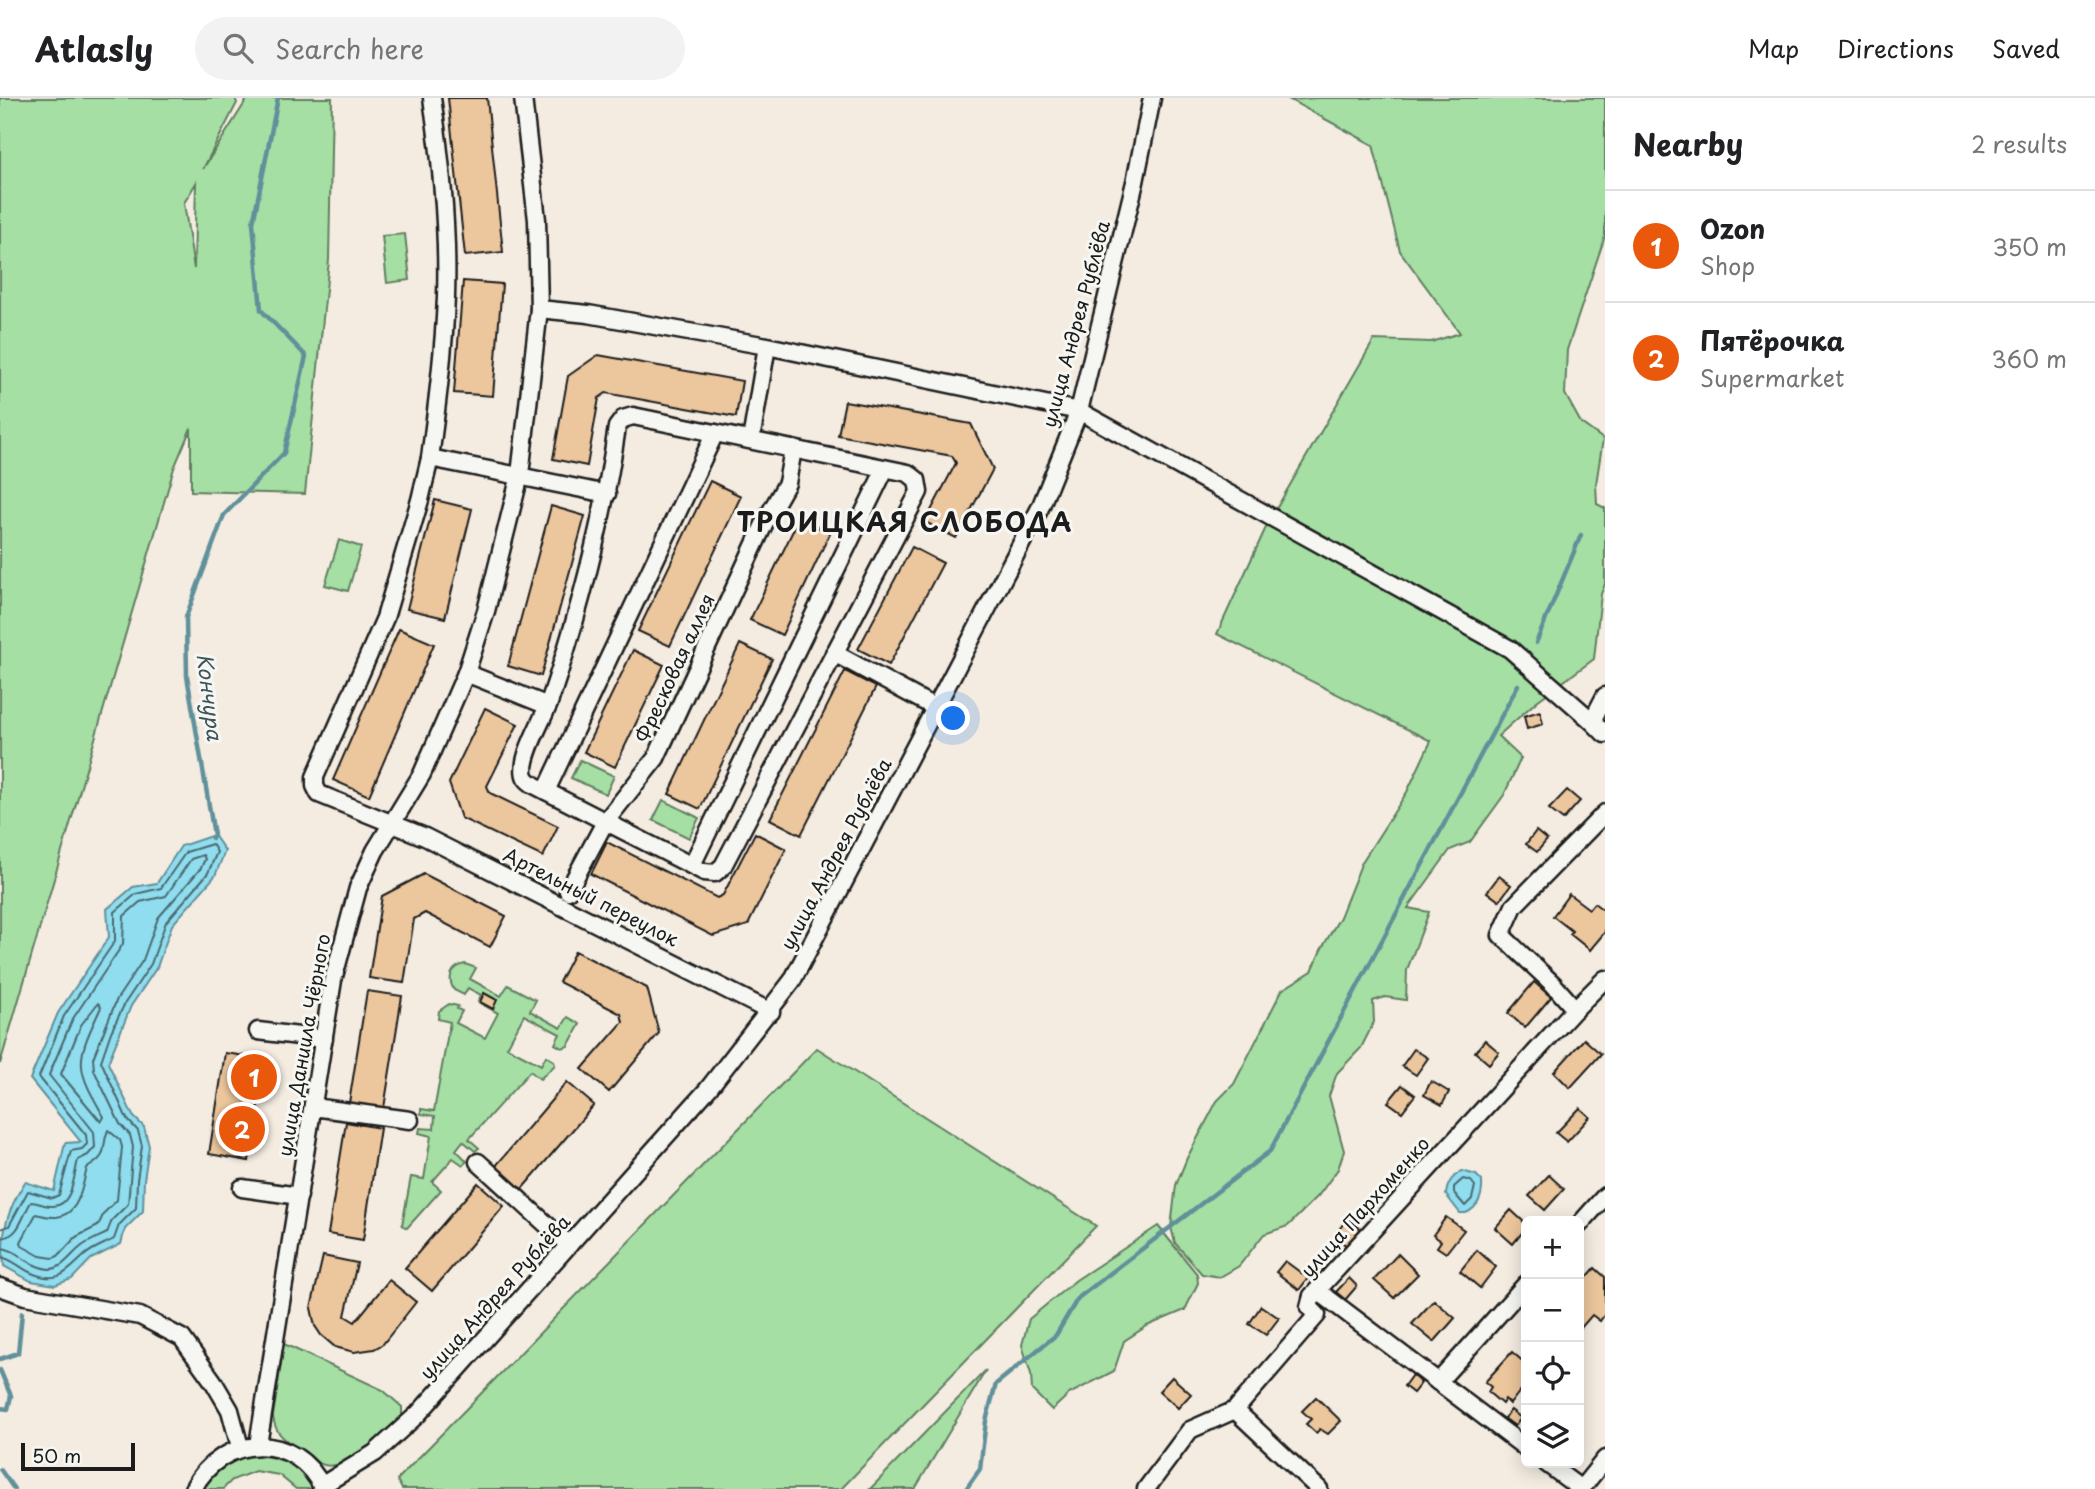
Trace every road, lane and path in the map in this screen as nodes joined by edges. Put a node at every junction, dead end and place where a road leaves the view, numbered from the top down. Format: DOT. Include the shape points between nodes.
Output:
graph roads {
  1 [pos="432,98"];
  2 [pos="523,98"];
  3 [pos="1152,98"];
  4 [pos="539,309"];
  5 [pos="767,346"];
  6 [pos="1079,411"];
  7 [pos="715,433"];
  8 [pos="751,440"];
  9 [pos="793,449"];
  10 [pos="430,458"];
  11 [pos="885,469"];
  12 [pos="520,475"];
  13 [pos="607,494"];
  14 [pos="834,653"];
  15 [pos="466,673"];
  16 [pos="1605,696"];
  17 [pos="548,706"];
  18 [pos="936,708"];
  19 [pos="1592,721"];
  20 [pos="1605,734"];
  21 [pos="546,792"];
  22 [pos="1605,813"];
  23 [pos="605,822"];
  24 [pos="391,824"];
  25 [pos="692,865"];
  26 [pos="568,891"];
  27 [pos="1605,979"];
  28 [pos="1575,1009"];
  29 [pos="771,1012"];
  30 [pos="258,1031"];
  31 [pos="324,1040"];
  32 [pos="313,1107"];
  33 [pos="411,1120"];
  34 [pos="478,1162"];
  35 [pos="242,1188"];
  36 [pos="299,1196"];
  37 [pos="1605,1196"];
  38 [pos="1584,1219"];
  39 [pos="569,1245"];
  40 [pos="0,1287"];
  41 [pos="1521,1289"];
  42 [pos="1312,1296"];
  43 [pos="1438,1382"];
  44 [pos="1236,1410"];
  45 [pos="1521,1444"];
  46 [pos="258,1445"];
  47 [pos="240,1447"];
  48 [pos="1605,1460"];
  49 [pos="1553,1468"];
  50 [pos="322,1488"];
  51 [pos="193,1489"];
  52 [pos="1146,1489"];
  53 [pos="1319,1489"];
  54 [pos="1581,1489"];
  1 -- 10 [label="street" via="445,232 446,297"];
  2 -- 4 [label="street, улица Даниила Чёрного" via="537,220"];
  3 -- 6 [label="street, улица Андрея Рублёва"];
  4 -- 5 [label="street"];
  4 -- 12 [label="street, улица Даниила Чёрного"];
  5 -- 6 [label="street"];
  5 -- 8 [label="street"];
  6 -- 18 [label="street, улица Андрея Рублёва" via="1040,508"];
  6 -- 19 [label="street" via="1510,649"];
  7 -- 8 [label="street"];
  7 -- 13 [label="street" via="633,416 623,419 617,427"];
  7 -- 21 [label="street"];
  8 -- 9 [label="street"];
  9 -- 11 [label="street"];
  9 -- 23 [label="street, Фресковая аллея" via="787,483 656,758"];
  10 -- 12 [label="street"];
  10 -- 24 [label="street, Артельный переулок" via="385,618 315,778 319,794"];
  11 -- 14 [label="street" via="908,473 917,481 919,492"];
  11 -- 25 [label="street"];
  12 -- 13 [label="street"];
  12 -- 15 [label="street, улица Даниила Чёрного"];
  13 -- 17 [label="street" via="582,599"];
  14 -- 18 [label="street"];
  14 -- 25 [label="street" via="723,866 715,873"];
  15 -- 17 [label="street"];
  15 -- 24 [label="street, улица Даниила Чёрного" via="422,774"];
  16 -- 19 [label="street"];
  17 -- 21 [label="street" via="524,763 525,776"];
  18 -- 29 [label="street, улица Андрея Рублёва" via="816,939"];
  19 -- 20 [label="street"];
  21 -- 23 [label="street"];
  22 -- 28 [label="street" via="1514,906 1502,935"];
  23 -- 25 [label="street"];
  23 -- 26 [label="street, Фресковая аллея"];
  24 -- 29 [label="street, Артельный переулок"];
  24 -- 31 [label="street, улица Даниила Чёрного" via="358,888 333,980"];
  27 -- 28 [label="street, улица Пархоменко"];
  28 -- 42 [label="street, улица Пархоменко"];
  29 -- 39 [label="street, улица Андрея Рублёва"];
  30 -- 31 [label="street"];
  31 -- 32 [label="street, улица Даниила Чёрного"];
  32 -- 33 [label="street"];
  32 -- 36 [label="street, улица Даниила Чёрного"];
  34 -- 39 [label="street"];
  35 -- 36 [label="street"];
  36 -- 46 [label="street, улица Даниила Чёрного"];
  37 -- 38 [label="street"];
  39 -- 50 [label="street, улица Андрея Рублёва" via="395,1436"];
  40 -- 47 [label="street" via="25,1296 140,1316 182,1338 230,1410"];
  41 -- 43 [label="street"];
  42 -- 43 [label="street" via="1322,1294"];
  42 -- 44 [label="street, улица Пархоменко" via="1309,1307 1317,1315"];
  43 -- 45 [label="street"];
  44 -- 52 [label="street, улица Пархоменко" via="1190,1430"];
  44 -- 53 [label="street"];
  46 -- 47 [label="street"];
  46 -- 50 [label="street" via="292,1454"];
  47 -- 51 [label="street" via="218,1458"];
  48 -- 54 [label="street"];
  49 -- 54 [label="street"];
}
